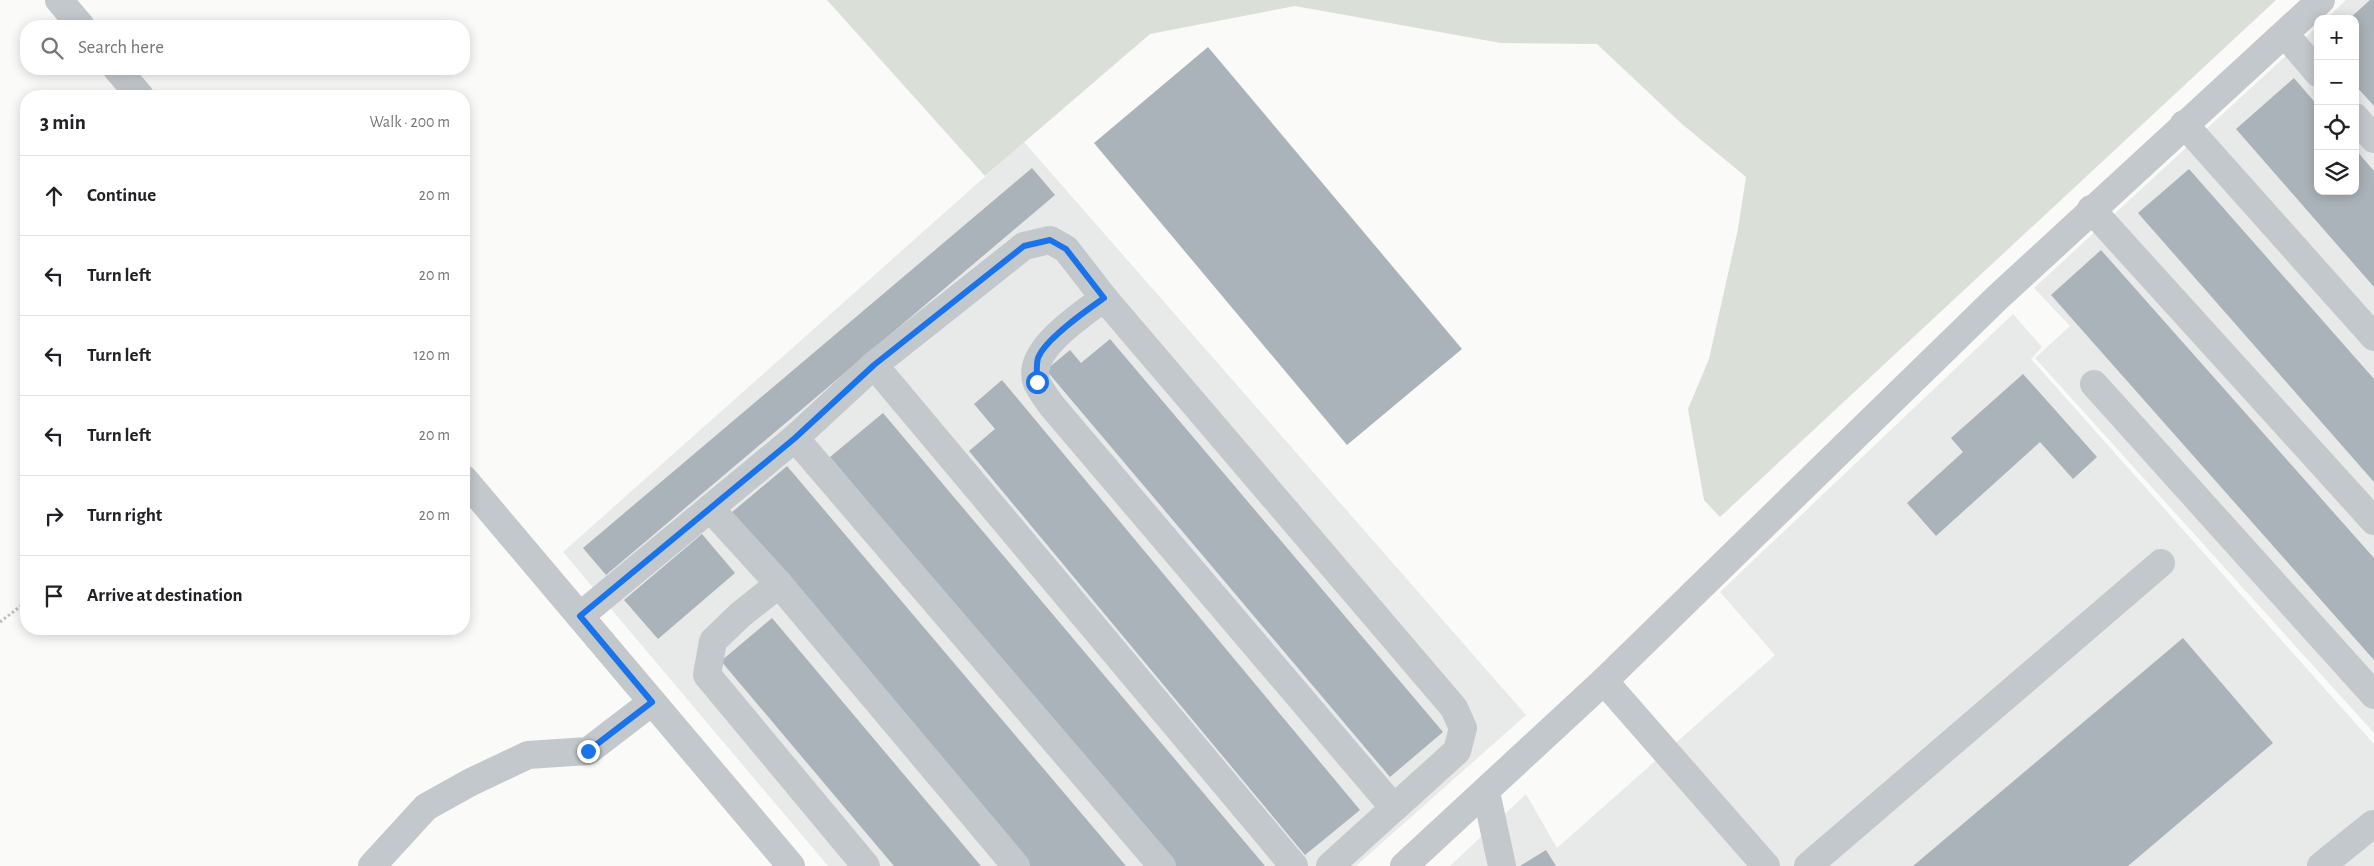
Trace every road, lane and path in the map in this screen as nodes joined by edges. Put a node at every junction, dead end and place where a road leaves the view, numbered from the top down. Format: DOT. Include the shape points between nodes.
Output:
graph roads {
  1 [pos="59,0"];
  2 [pos="2321,0"];
  3 [pos="76,20"];
  4 [pos="2284,34"];
  5 [pos="2314,68"];
  6 [pos="122,75"];
  7 [pos="135,90"];
  8 [pos="2359,122"];
  9 [pos="2184,124"];
  10 [pos="2374,139"];
  11 [pos="2091,209"];
  12 [pos="1104,298"];
  13 [pos="2374,337"];
  14 [pos="874,365"];
  15 [pos="2094,384"];
  16 [pos="795,438"];
  17 [pos="470,485"];
  18 [pos="710,508"];
  19 [pos="2374,521"];
  20 [pos="2161,564"];
  21 [pos="779,584"];
  22 [pos="20,607"];
  23 [pos="580,616"];
  24 [pos="0,622"];
  25 [pos="1604,681"];
  26 [pos="2374,695"];
  27 [pos="652,702"];
  28 [pos="1486,792"];
  29 [pos="1394,808"];
  30 [pos="2373,824"];
  31 [pos="372,866"];
  32 [pos="791,866"];
  33 [pos="866,866"];
  34 [pos="1016,866"];
  35 [pos="1162,866"];
  36 [pos="1294,866"];
  37 [pos="1330,866"];
  38 [pos="1404,866"];
  39 [pos="1502,866"];
  40 [pos="1766,866"];
  41 [pos="1808,866"];
  42 [pos="2322,866"];
  1 -- 3 [label="street"];
  2 -- 4 [label="street"];
  4 -- 5 [label="street"];
  4 -- 9 [label="street"];
  6 -- 7 [label="street"];
  8 -- 10 [label="street"];
  9 -- 11 [label="street"];
  9 -- 13 [label="street"];
  11 -- 19 [label="street"];
  11 -- 25 [label="street"];
  12 -- 14 [label="street" via="1066,249 1050,240 1024,246"];
  12 -- 29 [label="street" via="1454,708 1463,728 1457,751"];
  12 -- 29 [label="street" via="1050,342 1038,358 1037,382 1058,414"];
  14 -- 16 [label="street"];
  14 -- 36 [label="street"];
  15 -- 26 [label="street"];
  16 -- 18 [label="street"];
  16 -- 35 [label="street"];
  17 -- 23 [label="street"];
  18 -- 21 [label="street"];
  18 -- 23 [label="street"];
  20 -- 41 [label="street"];
  21 -- 33 [label="street" via="713,641 707,675"];
  21 -- 34 [label="street"];
  22 -- 24 [label="path"];
  23 -- 27 [label="street"];
  25 -- 28 [label="street"];
  25 -- 40 [label="street"];
  27 -- 31 [label="street" via="588,751 528,755 426,807"];
  27 -- 32 [label="street"];
  28 -- 38 [label="street"];
  28 -- 39 [label="street"];
  29 -- 37 [label="street"];
  30 -- 42 [label="street"];
}
